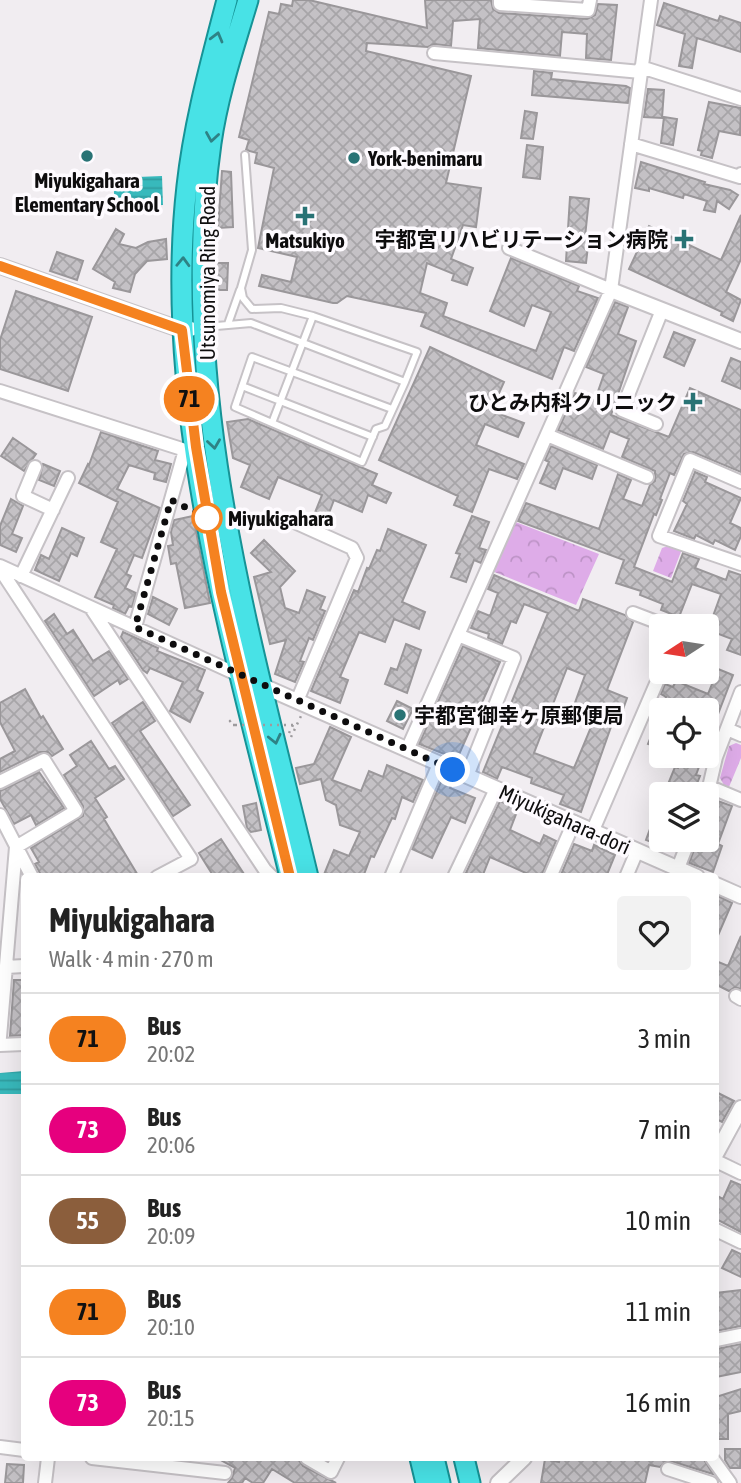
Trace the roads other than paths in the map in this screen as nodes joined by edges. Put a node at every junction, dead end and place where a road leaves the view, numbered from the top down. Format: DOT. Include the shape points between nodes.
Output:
graph roads {
  1 [pos="227,0"];
  2 [pos="248,0"];
  3 [pos="500,0"];
  4 [pos="590,0"];
  5 [pos="651,0"];
  6 [pos="434,53"];
  7 [pos="641,70"];
  8 [pos="741,99"];
  9 [pos="631,144"];
  10 [pos="245,155"];
  11 [pos="741,173"];
  12 [pos="509,248"];
  13 [pos="0,266"];
  14 [pos="241,288"];
  15 [pos="611,290"];
  16 [pos="662,310"];
  17 [pos="313,316"];
  18 [pos="228,324"];
  19 [pos="203,327"];
  20 [pos="182,330"];
  21 [pos="741,341"];
  22 [pos="303,342"];
  23 [pos="292,372"];
  24 [pos="405,382"];
  25 [pos="242,386"];
  26 [pos="0,391"];
  27 [pos="281,401"];
  28 [pos="393,409"];
  29 [pos="272,423"];
  30 [pos="656,424"];
  31 [pos="547,435"];
  32 [pos="373,437"];
  33 [pos="190,449"];
  34 [pos="35,467"];
  35 [pos="647,477"];
  36 [pos="68,478"];
  37 [pos="741,482"];
  38 [pos="53,510"];
  39 [pos="290,520"];
  40 [pos="741,564"];
  41 [pos="0,568"];
  42 [pos="21,576"];
  43 [pos="91,608"];
  44 [pos="633,613"];
  45 [pos="649,619"];
  46 [pos="135,627"];
  47 [pos="458,635"];
  48 [pos="241,676"];
  49 [pos="656,684"];
  50 [pos="263,686"];
  51 [pos="741,692"];
  52 [pos="296,701"];
  53 [pos="727,729"];
  54 [pos="741,735"];
  55 [pos="407,750"];
  56 [pos="439,764"];
  57 [pos="467,776"];
  58 [pos="0,782"];
  59 [pos="711,782"];
  60 [pos="496,789"];
  61 [pos="719,794"];
  62 [pos="741,800"];
  63 [pos="0,816"];
  64 [pos="574,822"];
  65 [pos="593,831"];
  66 [pos="16,847"];
  67 [pos="637,850"];
  68 [pos="684,852"];
  69 [pos="678,869"];
  70 [pos="30,873"];
  71 [pos="165,873"];
  72 [pos="268,873"];
  73 [pos="289,873"];
  74 [pos="307,873"];
  75 [pos="393,873"];
  76 [pos="456,873"];
  77 [pos="552,873"];
  78 [pos="628,873"];
  79 [pos="688,873"];
  80 [pos="719,886"];
  81 [pos="741,896"];
  82 [pos="21,966"];
  83 [pos="6,967"];
  84 [pos="0,1037"];
  85 [pos="21,1044"];
  86 [pos="0,1045"];
  87 [pos="741,1108"];
  88 [pos="719,1148"];
  89 [pos="719,1162"];
  90 [pos="741,1173"];
  91 [pos="719,1231"];
  92 [pos="741,1242"];
  93 [pos="741,1335"];
  94 [pos="719,1339"];
  95 [pos="0,1447"];
  96 [pos="21,1450"];
  97 [pos="48,1461"];
  98 [pos="119,1461"];
  99 [pos="312,1461"];
  100 [pos="336,1461"];
  101 [pos="421,1461"];
  102 [pos="435,1461"];
  103 [pos="449,1461"];
  104 [pos="465,1461"];
  105 [pos="521,1461"];
  106 [pos="714,1461"];
  107 [pos="668,1469"];
  108 [pos="225,1473"];
  109 [pos="727,1482"];
  110 [pos="45,1483"];
  111 [pos="426,1483"];
  112 [pos="440,1483"];
  113 [pos="454,1483"];
  114 [pos="470,1483"];
  115 [pos="498,1483"];
  116 [pos="711,1483"];
  20 -- 1 [label="highway, Utsunomiya Ring Road, one-way" via="191,152"];
  2 -- 19 [label="highway, Utsunomiya Ring Road, one-way" via="218,100 211,145"];
  3 -- 4 [label="street" via="500,4 588,10"];
  5 -- 7 [label="street"];
  6 -- 7 [label="street"];
  7 -- 8 [label="street"];
  7 -- 9 [label="street"];
  9 -- 11 [label="street" via="740,177"];
  9 -- 15 [label="street"];
  10 -- 14 [label="lane" via="252,250"];
  12 -- 15 [label="street"];
  13 -- 20 [label="street"];
  14 -- 17 [label="lane" via="252,309 281,308"];
  14 -- 18 [label="lane"];
  15 -- 16 [label="street"];
  15 -- 31 [label="street"];
  16 -- 21 [label="street"];
  16 -- 30 [label="street" via="622,410"];
  17 -- 22 [label="lane"];
  17 -- 24 [label="lane" via="417,352"];
  18 -- 19 [label="lane"];
  18 -- 22 [label="lane" via="251,323"];
  19 -- 20 [label="street"];
  19 -- 50 [label="highway, Utsunomiya Ring Road, one-way" via="221,489"];
  20 -- 33 [label="highway, Utsunomiya Ring Road"];
  22 -- 23 [label="lane"];
  22 -- 24 [label="lane"];
  23 -- 25 [label="lane" via="251,357"];
  23 -- 27 [label="lane"];
  23 -- 28 [label="lane"];
  24 -- 28 [label="lane"];
  25 -- 27 [label="lane"];
  25 -- 29 [label="lane" via="235,407"];
  26 -- 33 [label="street"];
  27 -- 29 [label="lane"];
  27 -- 32 [label="lane"];
  28 -- 32 [label="lane"];
  29 -- 32 [label="lane" via="362,462"];
  31 -- 35 [label="street"];
  31 -- 47 [label="street"];
  33 -- 46 [label="street"];
  33 -- 48 [label="highway, Utsunomiya Ring Road"];
  34 -- 38 [label="street" via="23,496"];
  36 -- 38 [label="street"];
  37 -- 40 [label="street" via="690,460 659,536"];
  38 -- 42 [label="street"];
  39 -- 52 [label="street" via="352,548 357,558"];
  41 -- 42 [label="street"];
  41 -- 71 [label="street" via="191,859"];
  42 -- 43 [label="street"];
  43 -- 46 [label="street"];
  43 -- 72 [label="street"];
  44 -- 45 [label="street"];
  46 -- 48 [label="street"];
  47 -- 55 [label="street"];
  47 -- 57 [label="street" via="514,658"];
  48 -- 50 [label="street, Miyukigahara-dori"];
  48 -- 73 [label="highway, Utsunomiya Ring Road"];
  49 -- 65 [label="street"];
  50 -- 52 [label="street, Miyukigahara-dori"];
  50 -- 74 [label="highway, Utsunomiya Ring Road, one-way"];
  51 -- 53 [label="street"];
  52 -- 55 [label="street, Miyukigahara-dori"];
  53 -- 54 [label="street"];
  53 -- 59 [label="street"];
  55 -- 56 [label="street, Miyukigahara-dori"];
  56 -- 57 [label="street, Miyukigahara-dori"];
  56 -- 75 [label="street"];
  57 -- 60 [label="street, Miyukigahara-dori"];
  58 -- 66 [label="street" via="44,760 76,811"];
  60 -- 64 [label="street, Miyukigahara-dori"];
  60 -- 76 [label="street"];
  61 -- 62 [label="street"];
  63 -- 66 [label="street"];
  64 -- 65 [label="street, Miyukigahara-dori"];
  64 -- 77 [label="street"];
  65 -- 67 [label="street, Miyukigahara-dori"];
  66 -- 70 [label="street"];
  66 -- 83 [label="street"];
  67 -- 69 [label="street, Miyukigahara-dori"];
  67 -- 78 [label="street"];
  68 -- 69 [label="street"];
  69 -- 79 [label="street, Miyukigahara-dori"];
  80 -- 81 [label="street"];
  82 -- 83 [label="street"];
  83 -- 84 [label="street"];
  85 -- 86 [label="street"];
  87 -- 88 [label="street"];
  89 -- 90 [label="street"];
  91 -- 92 [label="street"];
  93 -- 94 [label="street"];
  95 -- 96 [label="street"];
  97 -- 110 [label="street"];
  98 -- 108 [label="street"];
  99 -- 100 [label="street" via="331,1472"];
  101 -- 111 [label="highway"];
  102 -- 112 [label="highway"];
  103 -- 113 [label="highway"];
  104 -- 114 [label="highway"];
  105 -- 115 [label="street"];
  106 -- 109 [label="street"];
  107 -- 116 [label="street"];
}
